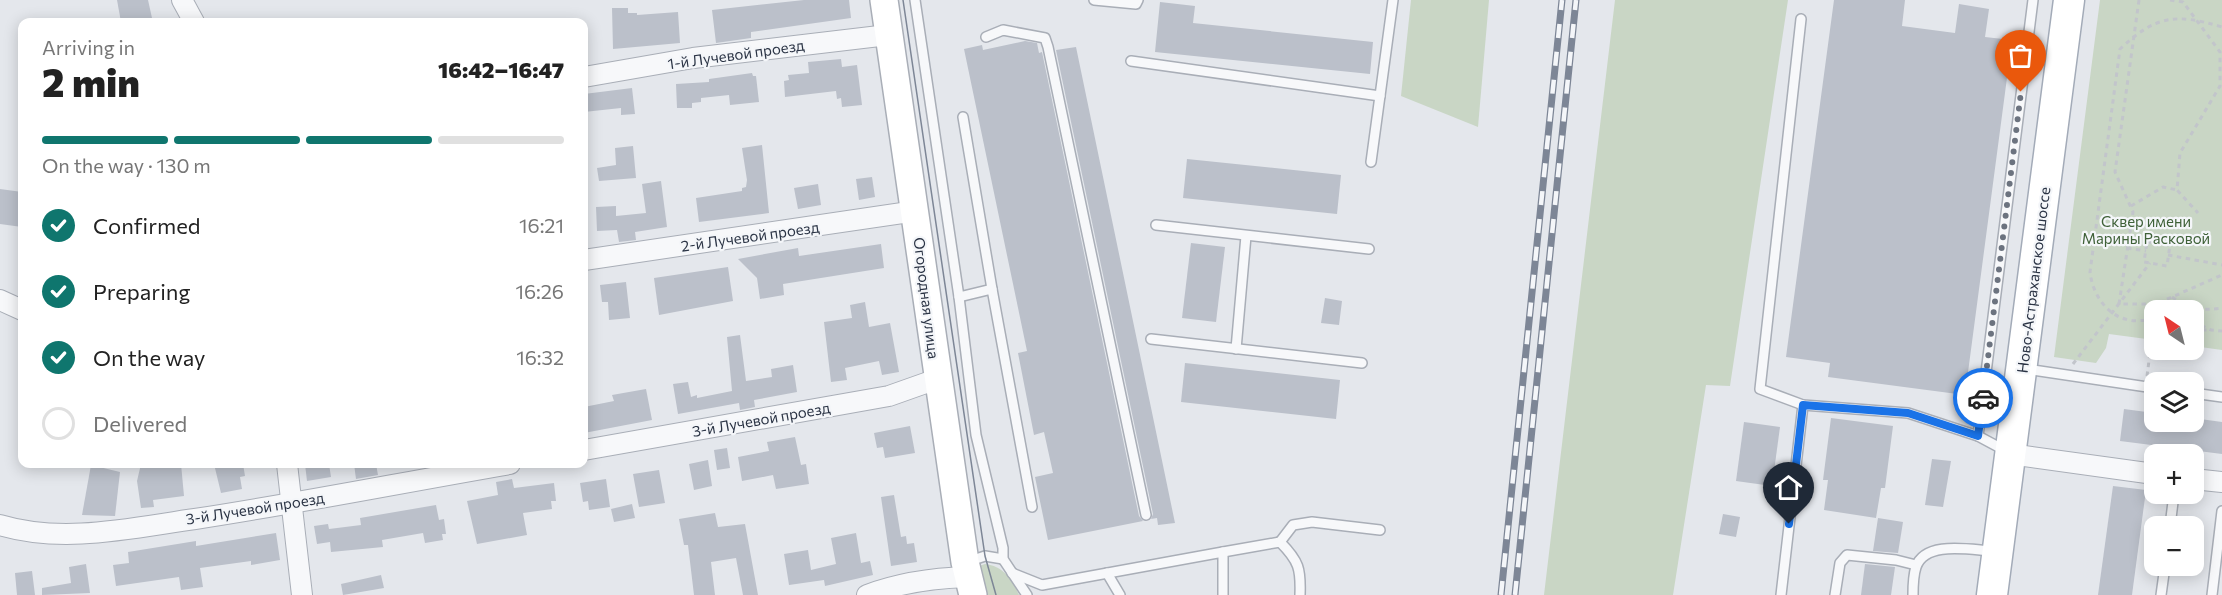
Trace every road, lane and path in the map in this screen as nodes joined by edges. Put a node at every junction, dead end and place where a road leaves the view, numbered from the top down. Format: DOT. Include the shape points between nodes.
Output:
graph roads {
  1 [pos="182,0"];
  2 [pos="884,0"];
  3 [pos="915,0"];
  4 [pos="1094,0"];
  5 [pos="1138,0"];
  6 [pos="1393,0"];
  7 [pos="2033,0"];
  8 [pos="2069,0"];
  9 [pos="2139,0"];
  10 [pos="2170,0"];
  11 [pos="192,18"];
  12 [pos="1801,19"];
  13 [pos="2198,20"];
  14 [pos="2222,27"];
  15 [pos="888,35"];
  16 [pos="2135,35"];
  17 [pos="986,37"];
  18 [pos="1131,61"];
  19 [pos="588,76"];
  20 [pos="1380,96"];
  21 [pos="963,117"];
  22 [pos="1371,162"];
  23 [pos="2177,190"];
  24 [pos="2131,206"];
  25 [pos="916,212"];
  26 [pos="2198,213"];
  27 [pos="1156,225"];
  28 [pos="1246,236"];
  29 [pos="2127,248"];
  30 [pos="1369,249"];
  31 [pos="2146,251"];
  32 [pos="2168,255"];
  33 [pos="588,259"];
  34 [pos="2150,263"];
  35 [pos="2222,265"];
  36 [pos="2222,275"];
  37 [pos="992,289"];
  38 [pos="959,297"];
  39 [pos="2172,297"];
  40 [pos="0,300"];
  41 [pos="2165,300"];
  42 [pos="2119,304"];
  43 [pos="2144,304"];
  44 [pos="18,308"];
  45 [pos="2222,308"];
  46 [pos="2113,312"];
  47 [pos="2144,320"];
  48 [pos="2204,327"];
  49 [pos="2204,330"];
  50 [pos="2211,330"];
  51 [pos="2222,330"];
  52 [pos="1151,339"];
  53 [pos="1236,349"];
  54 [pos="1362,363"];
  55 [pos="2022,369"];
  56 [pos="2064,375"];
  57 [pos="937,379"];
  58 [pos="2144,386"];
  59 [pos="2204,395"];
  60 [pos="2222,398"];
  61 [pos="1803,405"];
  62 [pos="1978,436"];
  63 [pos="588,449"];
  64 [pos="2010,454"];
  65 [pos="288,468"];
  66 [pos="488,468"];
  67 [pos="2144,473"];
  68 [pos="2204,481"];
  69 [pos="2222,483"];
  70 [pos="292,503"];
  71 [pos="1032,507"];
  72 [pos="2222,511"];
  73 [pos="1146,515"];
  74 [pos="0,525"];
  75 [pos="1380,530"];
  76 [pos="1280,542"];
  77 [pos="1224,552"];
  78 [pos="1998,552"];
  79 [pos="1003,559"];
  80 [pos="1916,565"];
  81 [pos="1012,573"];
  82 [pos="1107,573"];
  83 [pos="2164,576"];
  84 [pos="968,578"];
  85 [pos="302,595"];
  86 [pos="867,595"];
  87 [pos="1027,595"];
  88 [pos="1120,595"];
  89 [pos="1223,595"];
  90 [pos="1300,595"];
  91 [pos="1781,595"];
  92 [pos="1834,595"];
  93 [pos="1913,595"];
  94 [pos="1992,595"];
  95 [pos="2161,595"];
  96 [pos="2212,595"];
  1 -- 11 [label="street"];
  2 -- 15 [label="street, Огородная улица"];
  3 -- 38 [label="lane"];
  4 -- 5 [label="lane" via="1136,4"];
  6 -- 20 [label="lane"];
  7 -- 62 [label="lane"];
  8 -- 55 [label="main road, Ново-Астраханское шоссе"];
  9 -- 16 [label="path"];
  10 -- 13 [label="path" via="2183,2"];
  12 -- 61 [label="lane" via="1760,389"];
  13 -- 14 [label="path"];
  13 -- 16 [label="path" via="2174,17 2155,22"];
  13 -- 23 [label="path" via="2220,52 2220,86 2180,153"];
  15 -- 19 [label="street, 1-й Лучевой проезд" via="693,58"];
  15 -- 25 [label="street, Огородная улица"];
  16 -- 24 [label="path" via="2115,172"];
  16 -- 46 [label="path" via="2120,49 2090,272 2098,298"];
  17 -- 73 [label="lane" via="1003,30 1045,38"];
  18 -- 20 [label="lane"];
  20 -- 22 [label="lane"];
  21 -- 37 [label="lane"];
  23 -- 24 [label="path" via="2163,187"];
  23 -- 26 [label="path"];
  24 -- 29 [label="path"];
  25 -- 33 [label="street, 2-й Лучевой проезд"];
  25 -- 57 [label="street, Огородная улица"];
  27 -- 28 [label="lane"];
  28 -- 30 [label="lane"];
  28 -- 53 [label="lane"];
  29 -- 31 [label="path"];
  29 -- 42 [label="path"];
  31 -- 32 [label="path" via="2147,242 2170,245"];
  31 -- 34 [label="path" via="2144,262"];
  32 -- 34 [label="path" via="2167,266"];
  32 -- 35 [label="path"];
  34 -- 42 [label="path"];
  36 -- 39 [label="path"];
  37 -- 38 [label="lane"];
  37 -- 71 [label="lane"];
  38 -- 79 [label="lane" via="976,435"];
  39 -- 41 [label="path"];
  39 -- 45 [label="path" via="2185,306"];
  40 -- 44 [label="street"];
  42 -- 43 [label="path"];
  42 -- 46 [label="path"];
  46 -- 47 [label="path" via="2125,319"];
  46 -- 56 [label="path"];
  48 -- 50 [label="path"];
  49 -- 50 [label="path"];
  50 -- 51 [label="path"];
  52 -- 53 [label="lane"];
  53 -- 54 [label="lane"];
  55 -- 56 [label="lane"];
  55 -- 64 [label="main road, Ново-Астраханское шоссе"];
  56 -- 58 [label="lane"];
  57 -- 63 [label="street, 3-й Лучевой проезд" via="889,396"];
  57 -- 84 [label="street, Огородная улица"];
  59 -- 60 [label="lane"];
  61 -- 62 [label="lane" via="1908,413"];
  61 -- 91 [label="lane"];
  62 -- 64 [label="lane"];
  64 -- 67 [label="street"];
  64 -- 78 [label="main road, Ново-Астраханское шоссе"];
  65 -- 70 [label="street"];
  66 -- 70 [label="street, 3-й Лучевой проезд"];
  68 -- 69 [label="street"];
  70 -- 74 [label="street, 3-й Лучевой проезд" via="67,535 24,532"];
  70 -- 85 [label="street"];
  72 -- 96 [label="lane"];
  75 -- 76 [label="lane" via="1312,522 1293,525"];
  76 -- 77 [label="lane"];
  76 -- 90 [label="lane" via="1301,571"];
  77 -- 82 [label="lane"];
  77 -- 89 [label="lane"];
  78 -- 80 [label="lane" via="1938,550 1927,553"];
  78 -- 94 [label="main road, Ново-Астраханское шоссе"];
  79 -- 81 [label="lane"];
  79 -- 84 [label="lane" via="986,556"];
  80 -- 92 [label="lane" via="1847,555 1840,563"];
  80 -- 93 [label="lane"];
  81 -- 82 [label="lane" via="1042,585"];
  81 -- 87 [label="lane"];
  82 -- 88 [label="lane"];
  83 -- 95 [label="lane"];
  84 -- 86 [label="street" via="940,578"];
}
